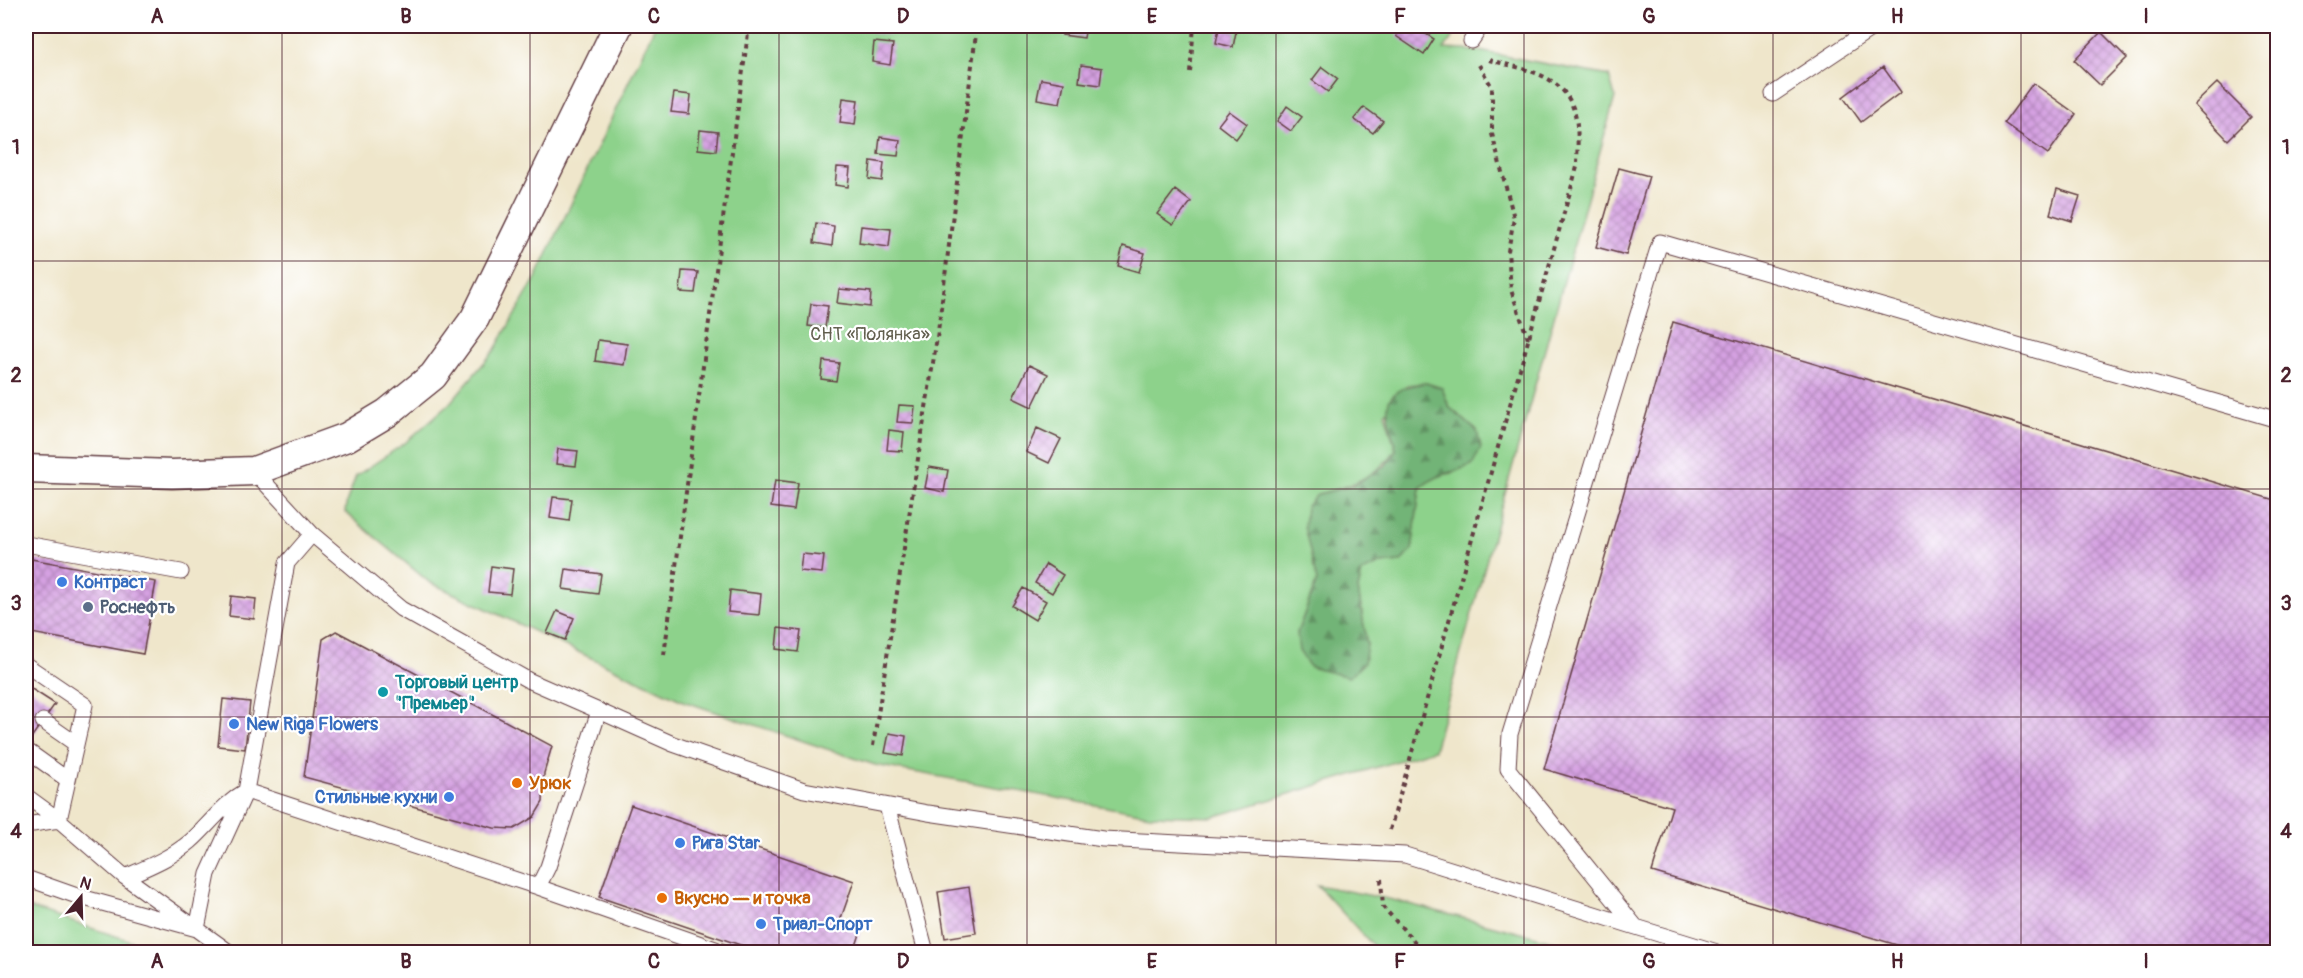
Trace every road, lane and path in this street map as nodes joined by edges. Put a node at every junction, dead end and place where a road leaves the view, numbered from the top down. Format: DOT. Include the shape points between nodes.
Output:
graph roads {
  1 [pos="618,26"];
  2 [pos="749,26"];
  3 [pos="977,26"];
  4 [pos="1194,26"];
  5 [pos="1481,26"];
  6 [pos="1875,26"];
  7 [pos="1472,48"];
  8 [pos="1190,72"];
  9 [pos="1773,94"];
  10 [pos="1528,340"];
  11 [pos="2277,420"];
  12 [pos="26,469"];
  13 [pos="254,471"];
  14 [pos="312,534"];
  15 [pos="26,544"];
  16 [pos="181,572"];
  17 [pos="664,655"];
  18 [pos="26,664"];
  19 [pos="599,711"];
  20 [pos="43,721"];
  21 [pos="76,744"];
  22 [pos="873,746"];
  23 [pos="26,750"];
  24 [pos="68,780"];
  25 [pos="246,791"];
  26 [pos="26,796"];
  27 [pos="887,806"];
  28 [pos="59,820"];
  29 [pos="26,825"];
  30 [pos="1383,854"];
  31 [pos="125,877"];
  32 [pos="26,878"];
  33 [pos="538,887"];
  34 [pos="1636,927"];
  35 [pos="197,929"];
  36 [pos="230,952"];
  37 [pos="724,952"];
  38 [pos="926,952"];
  39 [pos="1425,952"];
  40 [pos="1717,952"];
  1 -- 13 [label="street" via="475,318 433,376 387,413 347,437"];
  2 -- 17 [label="path"];
  3 -- 22 [label="path" via="938,331"];
  4 -- 8 [label="path"];
  5 -- 7 [label="lane"];
  6 -- 9 [label="lane"];
  7 -- 10 [label="path" via="1492,87 1492,134 1514,218 1508,251 1511,290"];
  7 -- 10 [label="path" via="1539,74 1563,88 1576,119 1577,167"];
  10 -- 30 [label="path"];
  11 -- 34 [label="lane" via="1660,242 1510,734 1508,769"];
  12 -- 13 [label="street" via="172,474"];
  13 -- 14 [label="lane"];
  14 -- 19 [label="lane" via="401,609 528,680"];
  14 -- 25 [label="lane" via="287,562"];
  15 -- 16 [label="lane"];
  18 -- 21 [label="lane" via="85,705"];
  19 -- 27 [label="lane" via="673,744 804,790"];
  19 -- 33 [label="lane"];
  20 -- 21 [label="lane"];
  21 -- 24 [label="lane"];
  23 -- 24 [label="lane"];
  24 -- 28 [label="lane"];
  25 -- 31 [label="lane" via="228,802 171,856"];
  25 -- 33 [label="lane"];
  25 -- 35 [label="lane" via="208,874"];
  26 -- 28 [label="lane"];
  27 -- 30 [label="lane" via="1103,839"];
  27 -- 38 [label="lane"];
  28 -- 29 [label="lane"];
  28 -- 31 [label="lane"];
  30 -- 34 [label="lane" via="1405,855"];
  30 -- 39 [label="path" via="1383,907"];
  31 -- 35 [label="lane"];
  32 -- 35 [label="lane"];
  33 -- 37 [label="lane"];
  34 -- 40 [label="lane"];
  35 -- 36 [label="lane"];
}
